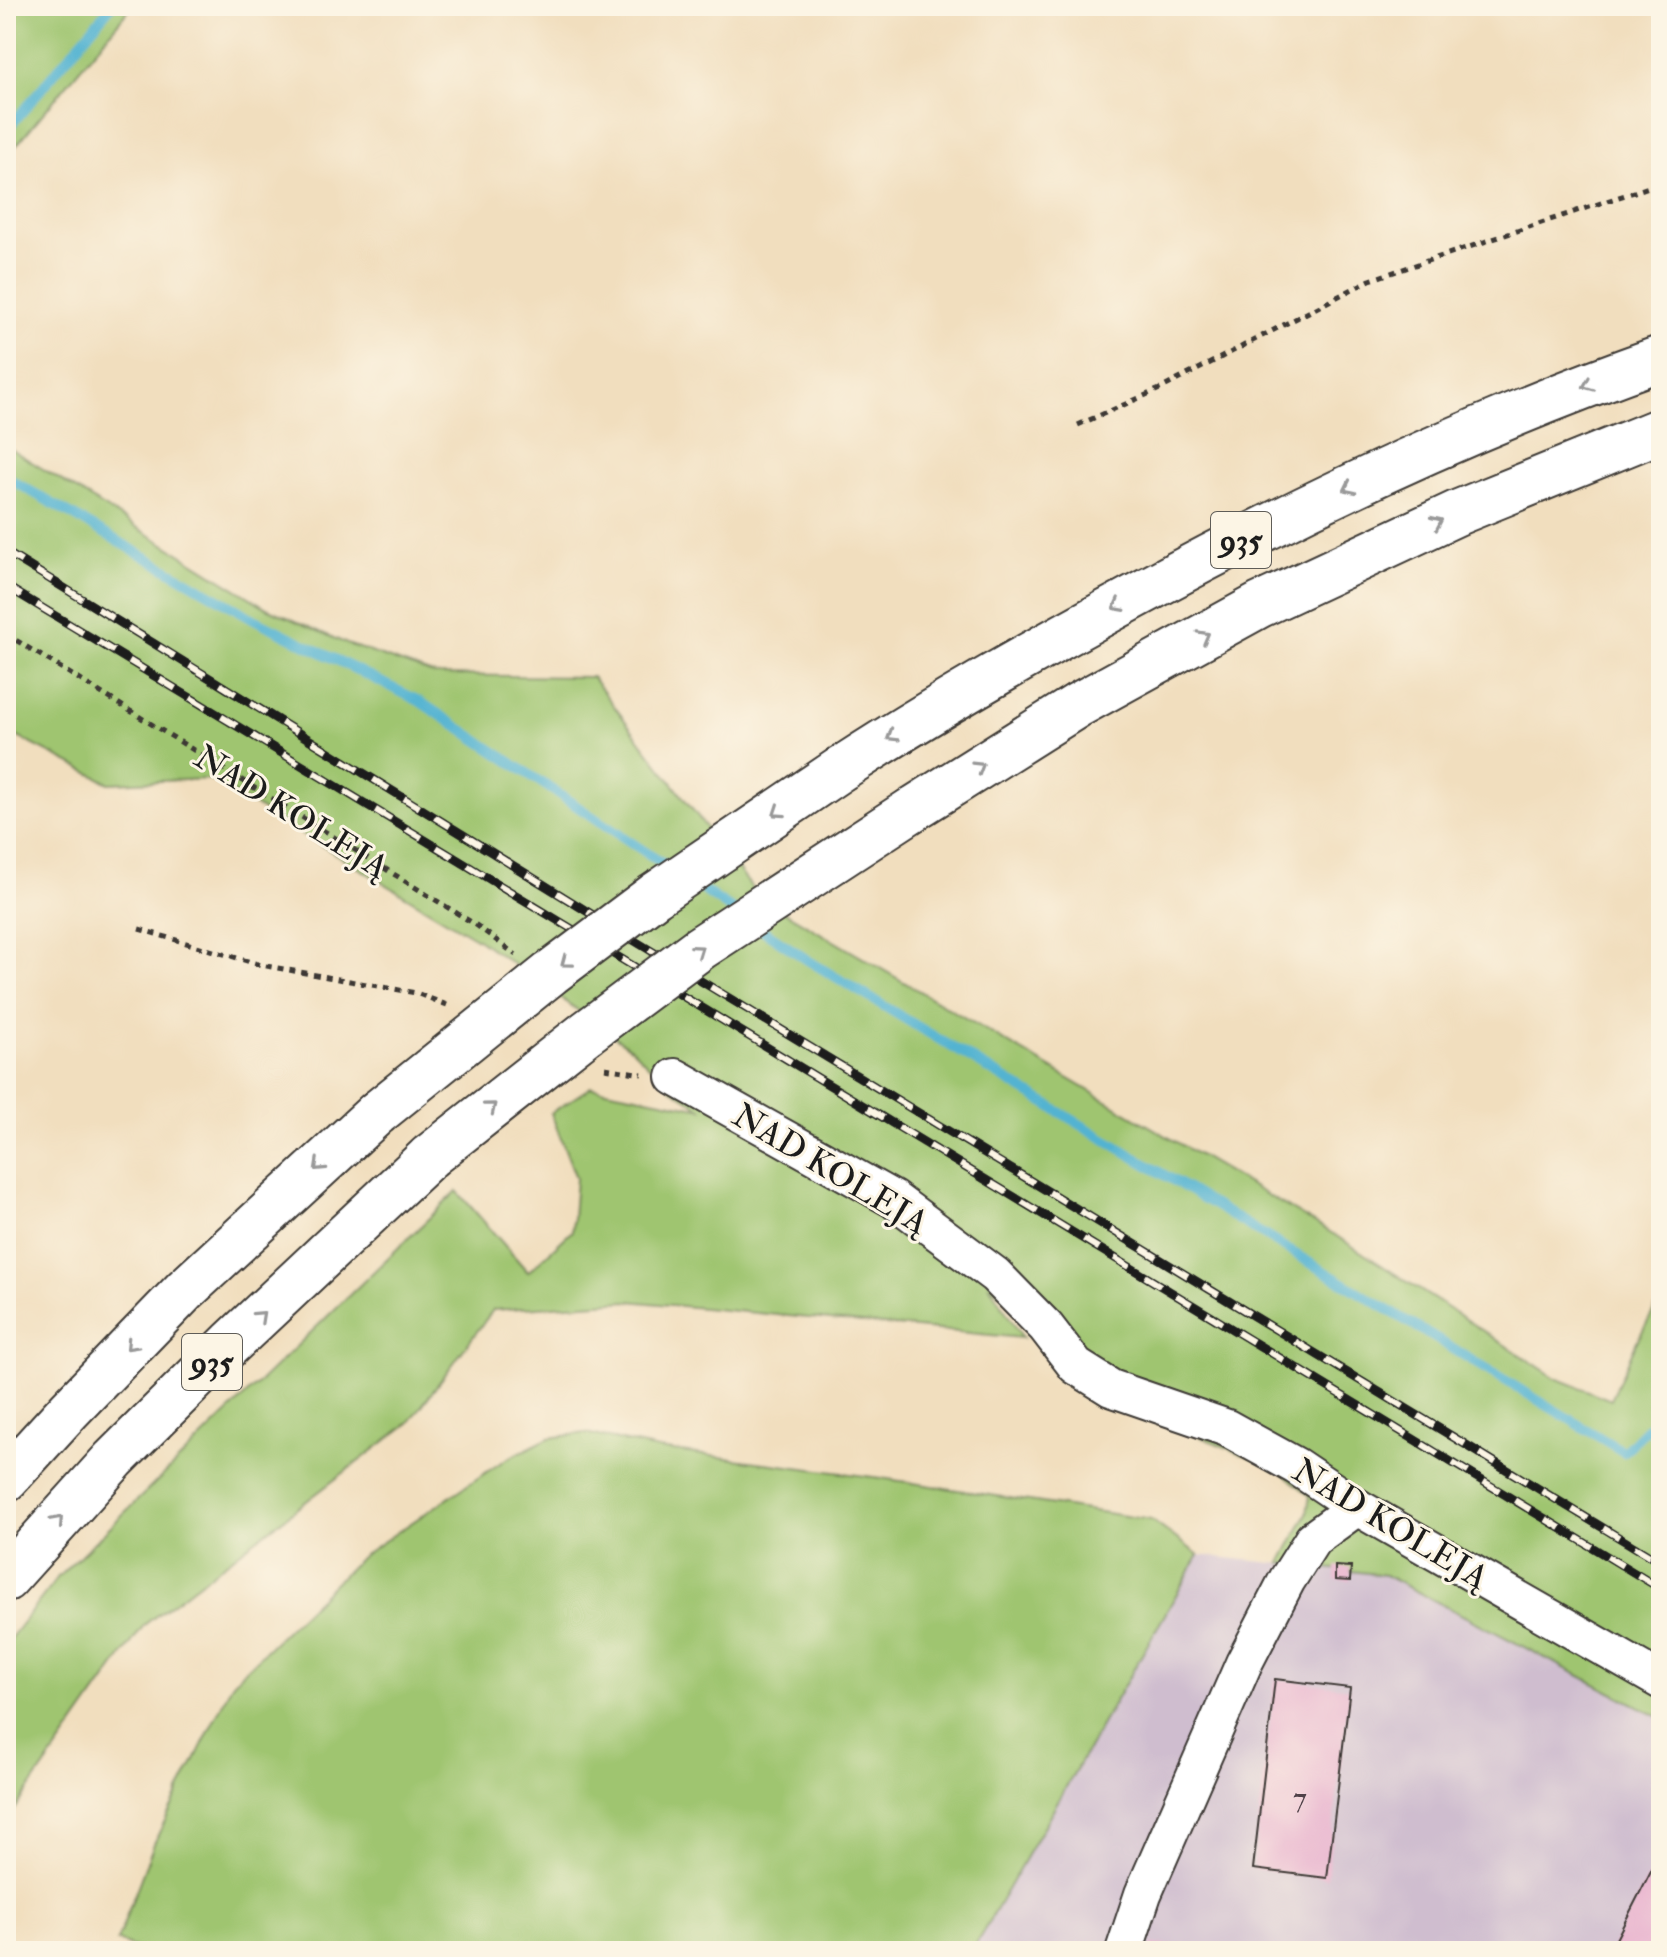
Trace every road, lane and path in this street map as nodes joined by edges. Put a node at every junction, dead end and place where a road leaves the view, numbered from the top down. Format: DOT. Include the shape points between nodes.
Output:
graph roads {
  1 [pos="1661,183"];
  2 [pos="1661,358"];
  3 [pos="1078,425"];
  4 [pos="1661,430"];
  5 [pos="6,634"];
  6 [pos="139,929"];
  7 [pos="526,963"];
  8 [pos="458,1009"];
  9 [pos="599,1066"];
  10 [pos="675,1077"];
  11 [pos="6,1479"];
  12 [pos="1357,1507"];
  13 [pos="6,1579"];
  14 [pos="1661,1681"];
  15 [pos="1124,1951"];
  1 -- 3 [label="path" via="1370,280 1162,388"];
  2 -- 11 [label="main road, 935, one-way, bridge" via="1428,450 1220,550 1051,642 842,768 655,895 377,1113 185,1290"];
  13 -- 4 [label="main road, 935, one-way, bridge" via="231,1343 430,1156 700,948 1078,705 1260,605 1459,512"];
  5 -- 7 [label="path, NAD KOLEJĄ" via="476,925"];
  6 -- 8 [label="path" via="261,965 416,993"];
  9 -- 10 [label="path"];
  10 -- 12 [label="street, NAD KOLEJĄ" via="893,1199 995,1275 1076,1366 1111,1388 1227,1428"];
  12 -- 14 [label="street, NAD KOLEJĄ"];
  12 -- 15 [label="street" via="1313,1539 1287,1580 1244,1663 1155,1865"];
}
